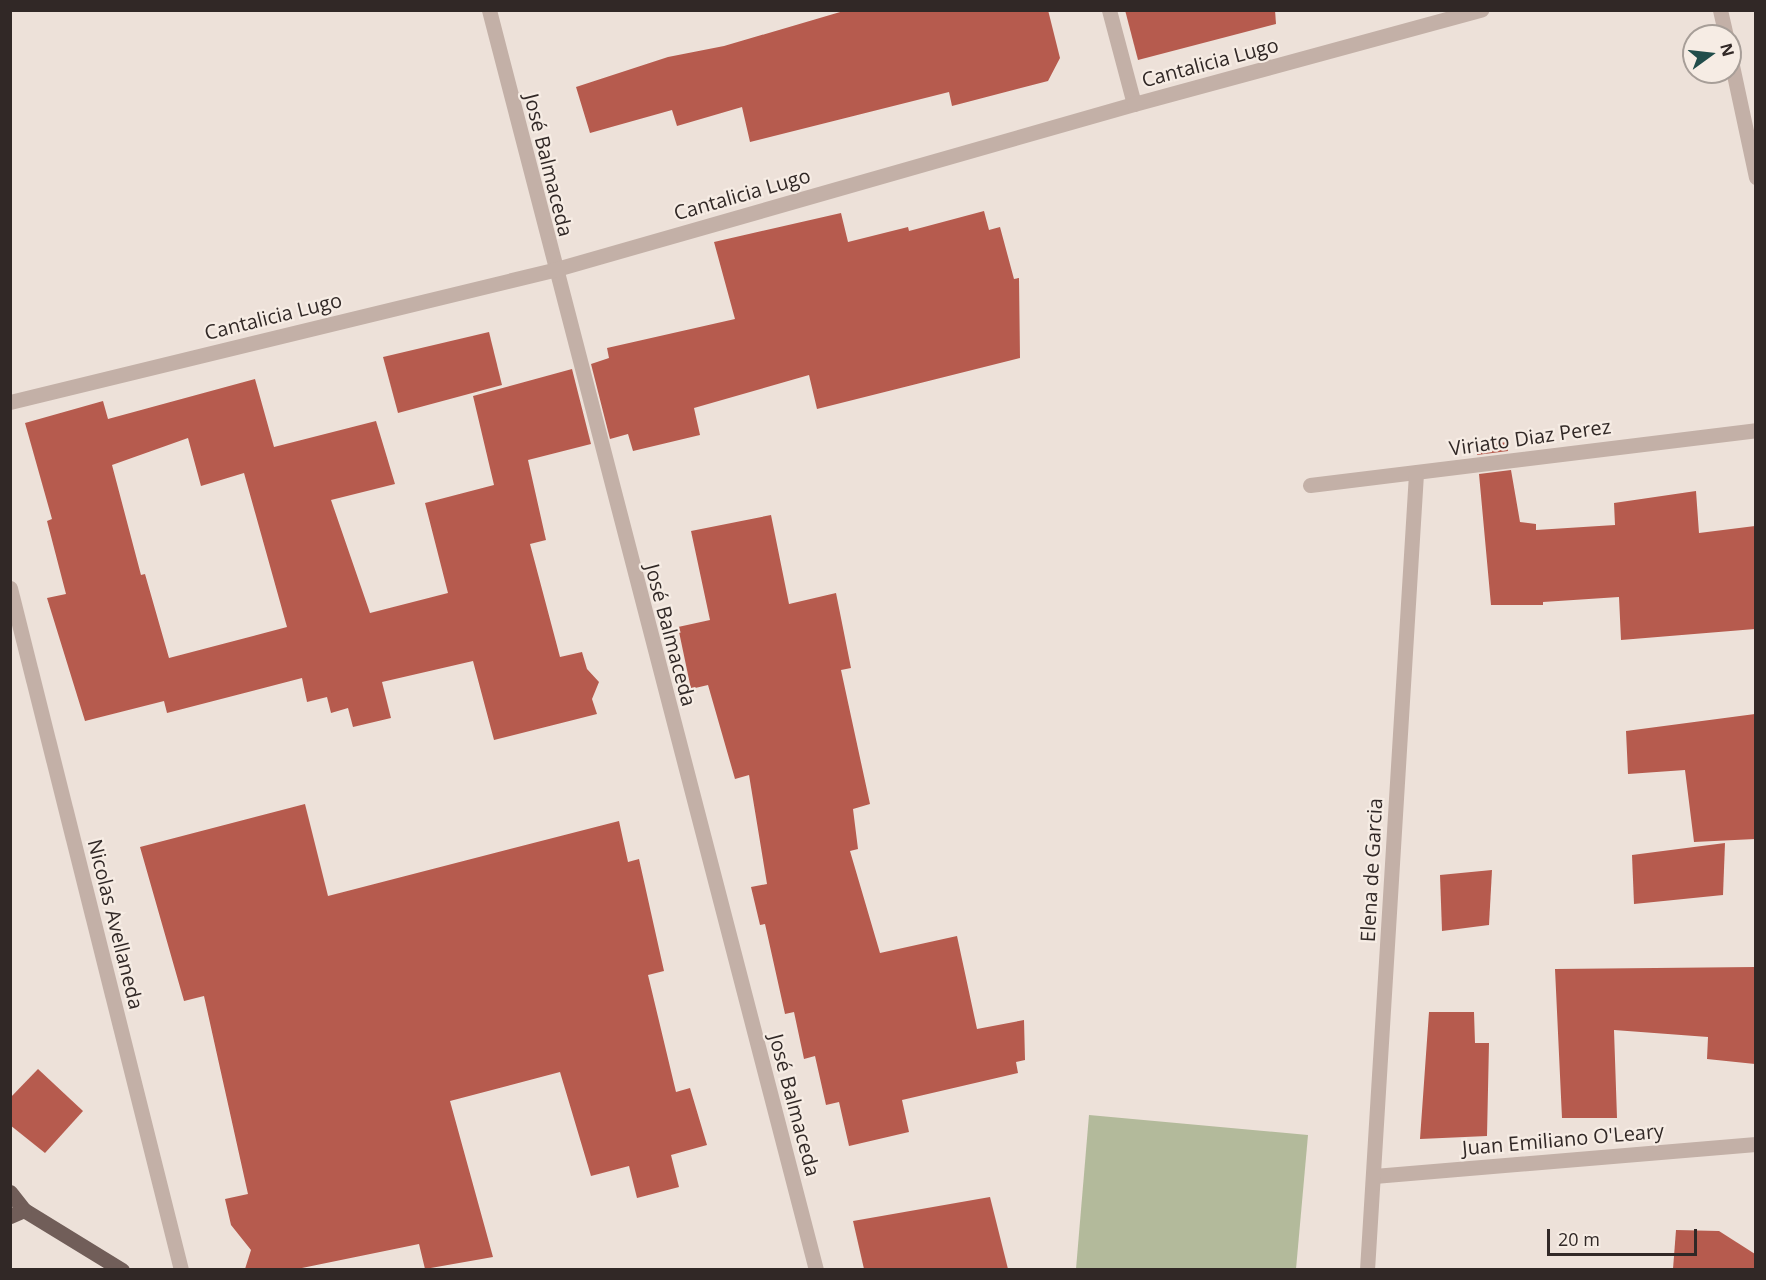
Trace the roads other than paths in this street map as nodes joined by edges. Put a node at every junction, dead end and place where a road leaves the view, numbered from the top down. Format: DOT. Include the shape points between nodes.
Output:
graph roads {
  1 [pos="489,10"];
  2 [pos="1109,10"];
  3 [pos="1481,10"];
  4 [pos="1736,84"];
  5 [pos="1134,104"];
  6 [pos="1755,177"];
  7 [pos="553,270"];
  8 [pos="10,402"];
  9 [pos="1755,430"];
  10 [pos="1416,473"];
  11 [pos="1310,485"];
  12 [pos="10,588"];
  13 [pos="1755,1144"];
  14 [pos="1374,1176"];
  15 [pos="10,1192"];
  16 [pos="17,1213"];
  17 [pos="122,1269"];
  18 [pos="181,1269"];
  19 [pos="816,1269"];
  20 [pos="1366,1269"];
  1 -- 7 [label="street, José Balmaceda"];
  2 -- 5 [label="street"];
  3 -- 5 [label="street, Cantalicia Lugo"];
  4 -- 6 [label="street"];
  5 -- 7 [label="street, Cantalicia Lugo"];
  7 -- 8 [label="street, Cantalicia Lugo"];
  7 -- 19 [label="street, José Balmaceda"];
  9 -- 10 [label="street, Viriato Diaz Perez"];
  10 -- 11 [label="street, Viriato Diaz Perez"];
  10 -- 14 [label="street, Elena de Garcia"];
  12 -- 18 [label="street, Nicolas Avellaneda"];
  13 -- 14 [label="street, Juan Emiliano O'Leary"];
  14 -- 20 [label="street, Elena de Garcia"];
  15 -- 16 [label="main road"];
  16 -- 17 [label="main road"];
}
